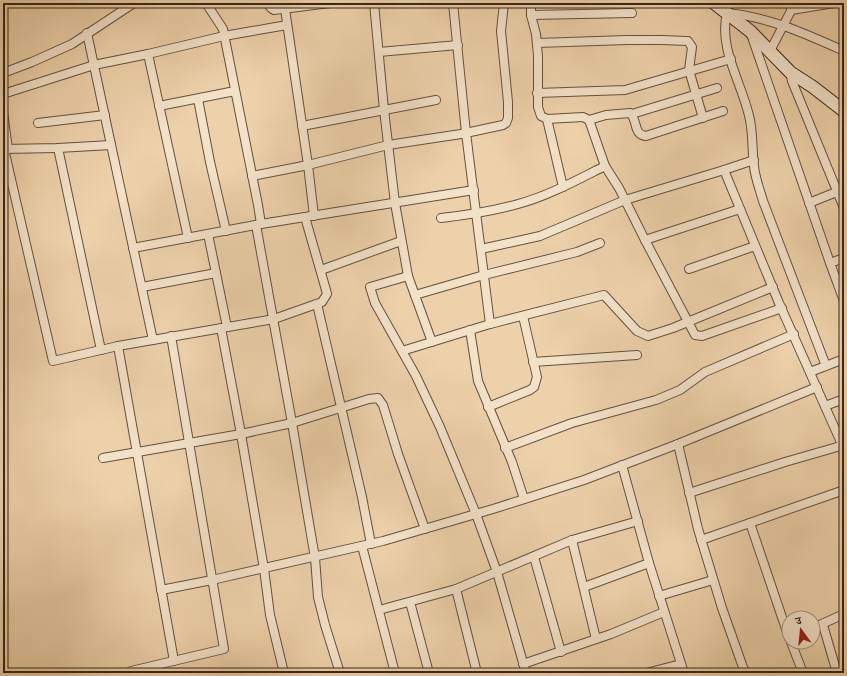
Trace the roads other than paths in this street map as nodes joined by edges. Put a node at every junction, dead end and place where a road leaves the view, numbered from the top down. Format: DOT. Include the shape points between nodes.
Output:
graph roads {
  1 [pos="134,3"];
  2 [pos="206,3"];
  3 [pos="267,3"];
  4 [pos="330,3"];
  5 [pos="374,3"];
  6 [pos="453,3"];
  7 [pos="504,3"];
  8 [pos="531,3"];
  9 [pos="714,3"];
  10 [pos="834,3"];
  11 [pos="793,7"];
  12 [pos="285,9"];
  13 [pos="727,13"];
  14 [pos="632,14"];
  15 [pos="531,15"];
  16 [pos="287,25"];
  17 [pos="783,25"];
  18 [pos="750,31"];
  19 [pos="87,33"];
  20 [pos="224,36"];
  21 [pos="537,43"];
  22 [pos="458,45"];
  23 [pos="770,51"];
  24 [pos="844,51"];
  25 [pos="378,52"];
  26 [pos="148,54"];
  27 [pos="731,59"];
  28 [pos="94,65"];
  29 [pos="689,70"];
  30 [pos="790,72"];
  31 [pos="3,73"];
  32 [pos="717,88"];
  33 [pos="235,91"];
  34 [pos="537,93"];
  35 [pos="3,94"];
  36 [pos="696,95"];
  37 [pos="198,99"];
  38 [pos="436,100"];
  39 [pos="159,106"];
  40 [pos="384,110"];
  41 [pos="3,112"];
  42 [pos="723,112"];
  43 [pos="844,112"];
  44 [pos="632,114"];
  45 [pos="105,115"];
  46 [pos="703,118"];
  47 [pos="547,119"];
  48 [pos="589,120"];
  49 [pos="38,123"];
  50 [pos="302,126"];
  51 [pos="466,133"];
  52 [pos="111,145"];
  53 [pos="388,145"];
  54 [pos="58,148"];
  55 [pos="5,149"];
  56 [pos="754,160"];
  57 [pos="308,165"];
  58 [pos="605,166"];
  59 [pos="724,170"];
  60 [pos="252,176"];
  61 [pos="563,187"];
  62 [pos="474,190"];
  63 [pos="841,190"];
  64 [pos="625,200"];
  65 [pos="395,203"];
  66 [pos="809,203"];
  67 [pos="740,208"];
  68 [pos="844,208"];
  69 [pos="476,214"];
  70 [pos="309,216"];
  71 [pos="441,218"];
  72 [pos="258,224"];
  73 [pos="226,231"];
  74 [pos="208,234"];
  75 [pos="188,238"];
  76 [pos="644,240"];
  77 [pos="401,241"];
  78 [pos="600,243"];
  79 [pos="755,246"];
  80 [pos="133,248"];
  81 [pos="481,249"];
  82 [pos="844,258"];
  83 [pos="830,263"];
  84 [pos="689,269"];
  85 [pos="321,270"];
  86 [pos="216,273"];
  87 [pos="484,275"];
  88 [pos="408,276"];
  89 [pos="142,287"];
  90 [pos="773,287"];
  91 [pos="415,295"];
  92 [pos="844,301"];
  93 [pos="318,304"];
  94 [pos="782,308"];
  95 [pos="523,316"];
  96 [pos="274,319"];
  97 [pos="689,322"];
  98 [pos="490,324"];
  99 [pos="224,327"];
  100 [pos="470,330"];
  101 [pos="794,334"];
  102 [pos="171,336"];
  103 [pos="153,340"];
  104 [pos="432,342"];
  105 [pos="118,346"];
  106 [pos="101,350"];
  107 [pos="402,351"];
  108 [pos="637,356"];
  109 [pos="844,360"];
  110 [pos="533,362"];
  111 [pos="826,366"];
  112 [pos="810,372"];
  113 [pos="816,387"];
  114 [pos="844,399"];
  115 [pos="826,406"];
  116 [pos="488,407"];
  117 [pos="341,408"];
  118 [pos="292,423"];
  119 [pos="241,434"];
  120 [pos="189,443"];
  121 [pos="678,444"];
  122 [pos="844,446"];
  123 [pos="505,448"];
  124 [pos="137,452"];
  125 [pos="103,458"];
  126 [pos="622,465"];
  127 [pos="844,490"];
  128 [pos="689,493"];
  129 [pos="524,499"];
  130 [pos="476,514"];
  131 [pos="638,521"];
  132 [pos="750,523"];
  133 [pos="425,529"];
  134 [pos="572,540"];
  135 [pos="701,540"];
  136 [pos="371,544"];
  137 [pos="362,546"];
  138 [pos="534,556"];
  139 [pos="315,558"];
  140 [pos="649,562"];
  141 [pos="264,569"];
  142 [pos="497,572"];
  143 [pos="212,580"];
  144 [pos="713,580"];
  145 [pos="584,587"];
  146 [pos="456,589"];
  147 [pos="161,590"];
  148 [pos="659,596"];
  149 [pos="410,602"];
  150 [pos="379,610"];
  151 [pos="664,612"];
  152 [pos="781,614"];
  153 [pos="844,614"];
  154 [pos="822,625"];
  155 [pos="596,639"];
  156 [pos="793,650"];
  157 [pos="561,652"];
  158 [pos="174,661"];
  159 [pos="523,664"];
  160 [pos="681,664"];
  161 [pos="131,671"];
  162 [pos="284,673"];
  163 [pos="340,673"];
  164 [pos="395,673"];
  165 [pos="429,673"];
  166 [pos="477,673"];
  167 [pos="526,673"];
  168 [pos="646,673"];
  169 [pos="684,673"];
  170 [pos="745,673"];
  171 [pos="803,673"];
  172 [pos="836,673"];
  1 -- 19 [label="street"];
  2 -- 20 [label="street" via="223,29"];
  3 -- 12 [label="street" via="274,10"];
  4 -- 12 [label="street"];
  5 -- 25 [label="street"];
  6 -- 22 [label="street"];
  7 -- 51 [label="street" via="501,31 508,118 503,125"];
  8 -- 15 [label="street"];
  9 -- 13 [label="street"];
  10 -- 11 [label="street"];
  11 -- 17 [label="street"];
  12 -- 16 [label="street"];
  13 -- 17 [label="street" via="761,18"];
  13 -- 18 [label="street"];
  13 -- 27 [label="street" via="724,24"];
  14 -- 15 [label="street"];
  15 -- 21 [label="street"];
  16 -- 20 [label="street"];
  16 -- 50 [label="street"];
  17 -- 23 [label="street"];
  17 -- 24 [label="street"];
  18 -- 23 [label="street"];
  18 -- 66 [label="street"];
  19 -- 28 [label="street"];
  19 -- 31 [label="street" via="54,53"];
  20 -- 26 [label="street"];
  20 -- 33 [label="street"];
  21 -- 29 [label="street" via="684,40 692,47"];
  21 -- 34 [label="street"];
  22 -- 25 [label="street"];
  22 -- 51 [label="street"];
  23 -- 30 [label="street"];
  25 -- 40 [label="street"];
  26 -- 28 [label="street"];
  26 -- 39 [label="street"];
  27 -- 29 [label="street"];
  27 -- 56 [label="street" via="750,118"];
  28 -- 35 [label="street"];
  28 -- 45 [label="street"];
  29 -- 34 [label="street" via="625,90"];
  29 -- 36 [label="street"];
  30 -- 43 [label="street"];
  30 -- 63 [label="street" via="792,82"];
  32 -- 36 [label="street"];
  33 -- 37 [label="street"];
  33 -- 60 [label="street"];
  34 -- 47 [label="street" via="539,112"];
  36 -- 44 [label="street"];
  36 -- 46 [label="street"];
  37 -- 39 [label="street"];
  37 -- 73 [label="street"];
  38 -- 40 [label="street"];
  39 -- 75 [label="street"];
  40 -- 50 [label="street"];
  40 -- 53 [label="street"];
  41 -- 55 [label="street"];
  42 -- 46 [label="street"];
  44 -- 46 [label="street" via="638,132 646,136"];
  44 -- 48 [label="street" via="628,112 606,115"];
  45 -- 49 [label="street"];
  45 -- 52 [label="street"];
  47 -- 48 [label="street" via="583,116"];
  47 -- 61 [label="street"];
  48 -- 58 [label="street"];
  50 -- 57 [label="street"];
  51 -- 53 [label="street"];
  51 -- 62 [label="street"];
  52 -- 54 [label="street"];
  52 -- 80 [label="street"];
  53 -- 57 [label="street"];
  53 -- 65 [label="street"];
  54 -- 55 [label="street"];
  54 -- 106 [label="street"];
  55 -- 106 [label="street" via="53,362"];
  56 -- 59 [label="street"];
  56 -- 111 [label="street" via="763,201"];
  57 -- 60 [label="street"];
  57 -- 70 [label="street"];
  58 -- 61 [label="street"];
  58 -- 64 [label="street"];
  59 -- 64 [label="street"];
  59 -- 67 [label="street"];
  60 -- 72 [label="street"];
  61 -- 69 [label="street" via="519,204"];
  62 -- 65 [label="street"];
  62 -- 69 [label="street"];
  63 -- 66 [label="street"];
  63 -- 68 [label="street"];
  64 -- 76 [label="street"];
  64 -- 81 [label="street" via="540,236"];
  65 -- 70 [label="street"];
  65 -- 77 [label="street"];
  66 -- 83 [label="street"];
  67 -- 76 [label="street"];
  67 -- 79 [label="street"];
  69 -- 71 [label="street"];
  69 -- 81 [label="street"];
  70 -- 72 [label="street"];
  70 -- 85 [label="street"];
  72 -- 73 [label="street"];
  72 -- 96 [label="street"];
  73 -- 74 [label="street"];
  74 -- 75 [label="street"];
  74 -- 86 [label="street"];
  75 -- 80 [label="street"];
  76 -- 97 [label="street"];
  77 -- 85 [label="street"];
  77 -- 88 [label="street"];
  78 -- 87 [label="street" via="577,252"];
  79 -- 84 [label="street"];
  79 -- 90 [label="street"];
  80 -- 89 [label="street"];
  81 -- 87 [label="street"];
  82 -- 83 [label="street"];
  83 -- 92 [label="street"];
  85 -- 93 [label="street" via="327,294"];
  86 -- 89 [label="street"];
  86 -- 99 [label="street"];
  87 -- 91 [label="street"];
  87 -- 98 [label="street"];
  88 -- 91 [label="street"];
  88 -- 107 [label="street" via="370,288 375,303"];
  89 -- 103 [label="street"];
  90 -- 94 [label="street"];
  90 -- 97 [label="street"];
  91 -- 104 [label="street"];
  93 -- 96 [label="street"];
  93 -- 117 [label="street"];
  94 -- 97 [label="street" via="702,336 695,335"];
  94 -- 101 [label="street"];
  95 -- 97 [label="street" via="604,295 637,331 648,336"];
  95 -- 98 [label="street"];
  95 -- 110 [label="street"];
  96 -- 99 [label="street"];
  96 -- 118 [label="street"];
  98 -- 100 [label="street"];
  99 -- 102 [label="street"];
  99 -- 119 [label="street"];
  100 -- 104 [label="street"];
  100 -- 116 [label="street" via="478,381"];
  101 -- 112 [label="street"];
  101 -- 123 [label="street" via="705,372 674,393 572,423"];
  102 -- 103 [label="street"];
  102 -- 120 [label="street"];
  103 -- 105 [label="street"];
  104 -- 107 [label="street"];
  105 -- 106 [label="street"];
  105 -- 124 [label="street"];
  107 -- 130 [label="street" via="440,427"];
  108 -- 110 [label="street"];
  109 -- 111 [label="street"];
  110 -- 116 [label="street" via="537,377 530,390"];
  111 -- 112 [label="street"];
  112 -- 113 [label="street"];
  113 -- 115 [label="street"];
  113 -- 121 [label="street"];
  114 -- 115 [label="street"];
  115 -- 122 [label="street"];
  116 -- 123 [label="street"];
  117 -- 118 [label="street"];
  117 -- 133 [label="street" via="375,398 381,401"];
  117 -- 136 [label="street"];
  118 -- 119 [label="street"];
  118 -- 139 [label="street"];
  119 -- 120 [label="street"];
  119 -- 141 [label="street"];
  120 -- 124 [label="street"];
  120 -- 143 [label="street"];
  121 -- 126 [label="street"];
  121 -- 128 [label="street"];
  122 -- 128 [label="street"];
  123 -- 129 [label="street"];
  124 -- 125 [label="street"];
  124 -- 147 [label="street"];
  126 -- 129 [label="street"];
  126 -- 131 [label="street"];
  127 -- 132 [label="street"];
  128 -- 135 [label="street"];
  129 -- 130 [label="street"];
  130 -- 133 [label="street"];
  130 -- 142 [label="street"];
  131 -- 134 [label="street"];
  131 -- 140 [label="street"];
  132 -- 135 [label="street"];
  132 -- 152 [label="street"];
  133 -- 136 [label="street"];
  134 -- 138 [label="street"];
  134 -- 145 [label="street"];
  135 -- 144 [label="street"];
  136 -- 137 [label="street"];
  137 -- 139 [label="street"];
  137 -- 150 [label="street"];
  138 -- 142 [label="street"];
  138 -- 157 [label="street"];
  139 -- 141 [label="street"];
  139 -- 163 [label="street" via="318,597"];
  140 -- 145 [label="street"];
  140 -- 148 [label="street"];
  141 -- 143 [label="street"];
  141 -- 162 [label="street" via="270,615"];
  142 -- 146 [label="street"];
  142 -- 159 [label="street"];
  143 -- 147 [label="street"];
  143 -- 158 [label="street" via="224,649"];
  144 -- 148 [label="street"];
  144 -- 170 [label="street"];
  145 -- 155 [label="street"];
  146 -- 149 [label="street"];
  146 -- 166 [label="street"];
  147 -- 158 [label="street"];
  148 -- 151 [label="street"];
  149 -- 150 [label="street"];
  149 -- 165 [label="street"];
  150 -- 164 [label="street"];
  151 -- 155 [label="street"];
  151 -- 160 [label="street"];
  153 -- 154 [label="street"];
  154 -- 172 [label="street"];
  155 -- 157 [label="street"];
  156 -- 171 [label="street"];
  157 -- 159 [label="street"];
  158 -- 161 [label="street"];
  159 -- 167 [label="street"];
  160 -- 168 [label="street"];
  160 -- 169 [label="street"];
}
